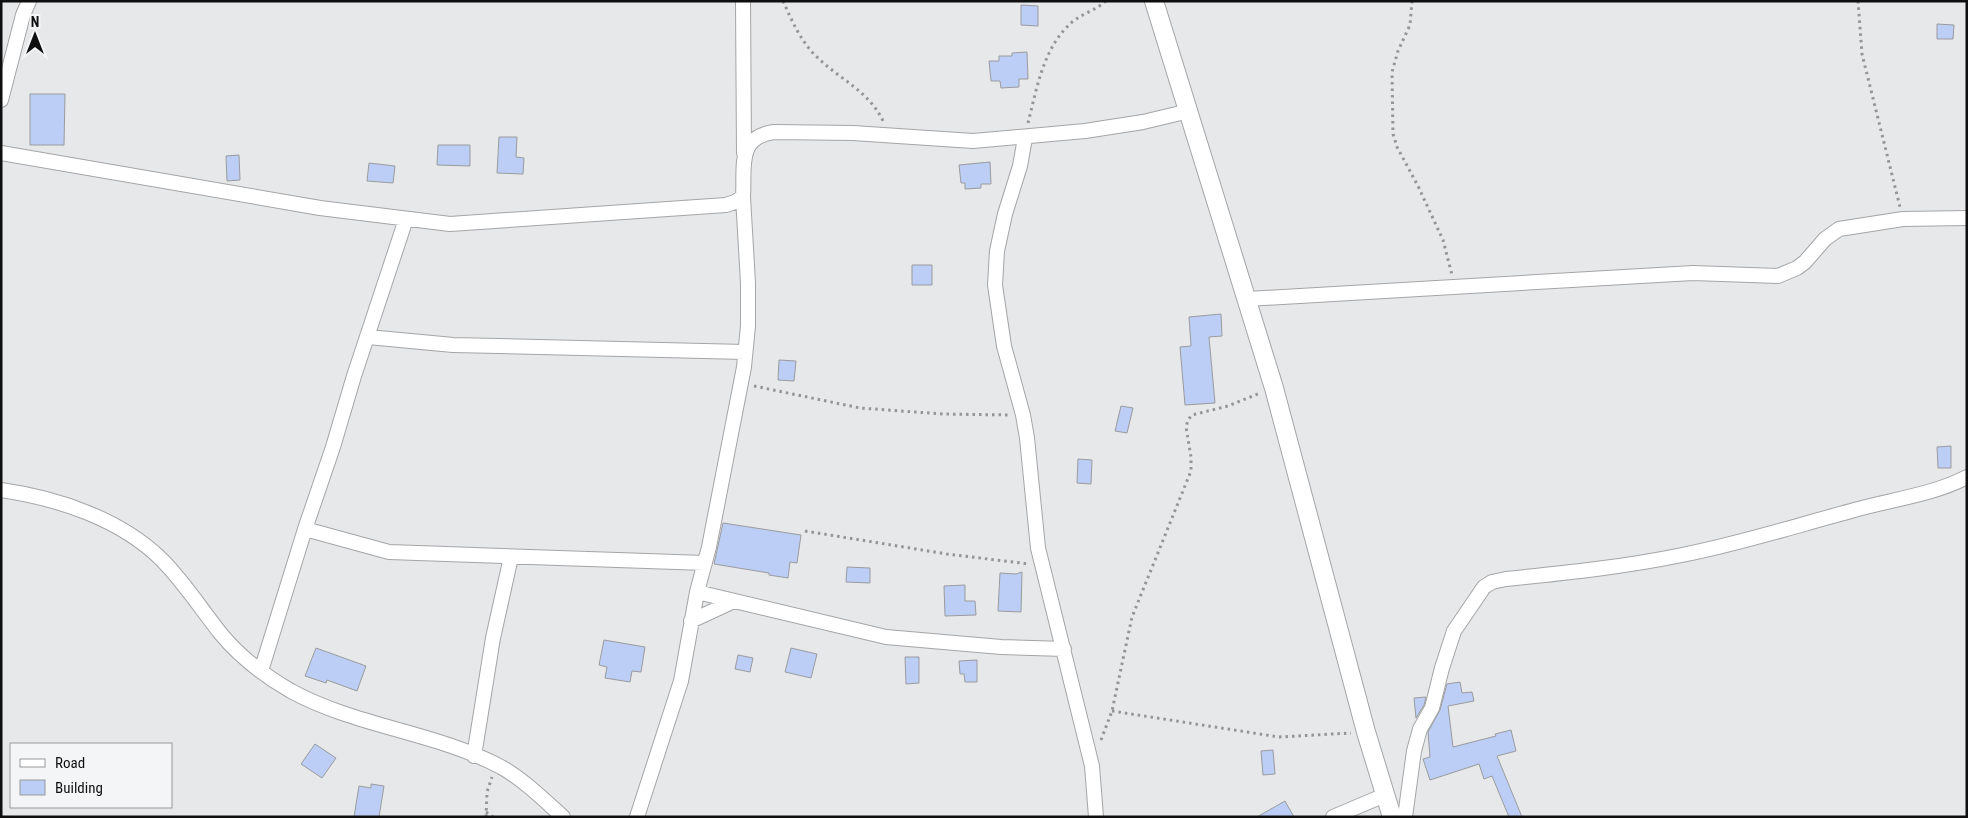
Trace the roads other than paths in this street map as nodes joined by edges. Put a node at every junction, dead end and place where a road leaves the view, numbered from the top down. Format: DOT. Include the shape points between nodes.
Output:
graph roads {
  1 [pos="29,1"];
  2 [pos="743,1"];
  3 [pos="1154,1"];
  4 [pos="1,100"];
  5 [pos="1189,111"];
  6 [pos="1025,138"];
  7 [pos="1,153"];
  8 [pos="744,153"];
  9 [pos="743,197"];
  10 [pos="1967,218"];
  11 [pos="406,219"];
  12 [pos="1247,299"];
  13 [pos="368,337"];
  14 [pos="745,352"];
  15 [pos="1967,477"];
  16 [pos="1,490"];
  17 [pos="305,529"];
  18 [pos="511,557"];
  19 [pos="705,563"];
  20 [pos="697,592"];
  21 [pos="734,601"];
  22 [pos="691,622"];
  23 [pos="1064,649"];
  24 [pos="261,671"];
  25 [pos="474,756"];
  26 [pos="1385,795"];
  27 [pos="563,817"];
  28 [pos="637,817"];
  29 [pos="1096,817"];
  30 [pos="1333,817"];
  31 [pos="1392,817"];
  32 [pos="1405,817"];
  1 -- 4 [label="street"];
  2 -- 8 [label="street"];
  3 -- 5 [label="street"];
  5 -- 6 [label="street" via="1143,122"];
  5 -- 12 [label="street"];
  6 -- 8 [label="street" via="973,141 774,132 761,134"];
  6 -- 23 [label="street" via="996,251 996,285 1004,346 1022,415 1031,469 1032,504 1042,565"];
  7 -- 11 [label="street" via="320,208"];
  8 -- 9 [label="street"];
  9 -- 11 [label="street" via="726,205 670,210 450,224"];
  9 -- 14 [label="street" via="748,282"];
  10 -- 12 [label="street" via="1903,219 1839,230 1825,239 1805,262 1778,276 1693,273"];
  11 -- 13 [label="street"];
  12 -- 26 [label="street"];
  13 -- 14 [label="street" via="453,346"];
  13 -- 17 [label="street"];
  14 -- 19 [label="street"];
  15 -- 32 [label="street" via="1952,485 1716,548 1618,566 1492,582 1484,587 1454,631 1432,708 1420,729 1414,751"];
  16 -- 24 [label="street" via="60,503 108,522 136,539 161,560 222,635"];
  17 -- 18 [label="street" via="389,552"];
  17 -- 24 [label="street"];
  18 -- 19 [label="street"];
  18 -- 25 [label="street" via="493,638"];
  19 -- 20 [label="street"];
  20 -- 21 [label="street"];
  20 -- 22 [label="street"];
  21 -- 22 [label="street"];
  21 -- 23 [label="street" via="886,637"];
  22 -- 28 [label="street" via="681,680"];
  23 -- 29 [label="street" via="1092,766"];
  24 -- 25 [label="street" via="321,705"];
  25 -- 27 [label="street" via="518,778"];
  26 -- 30 [label="street"];
  26 -- 31 [label="street"];
}
